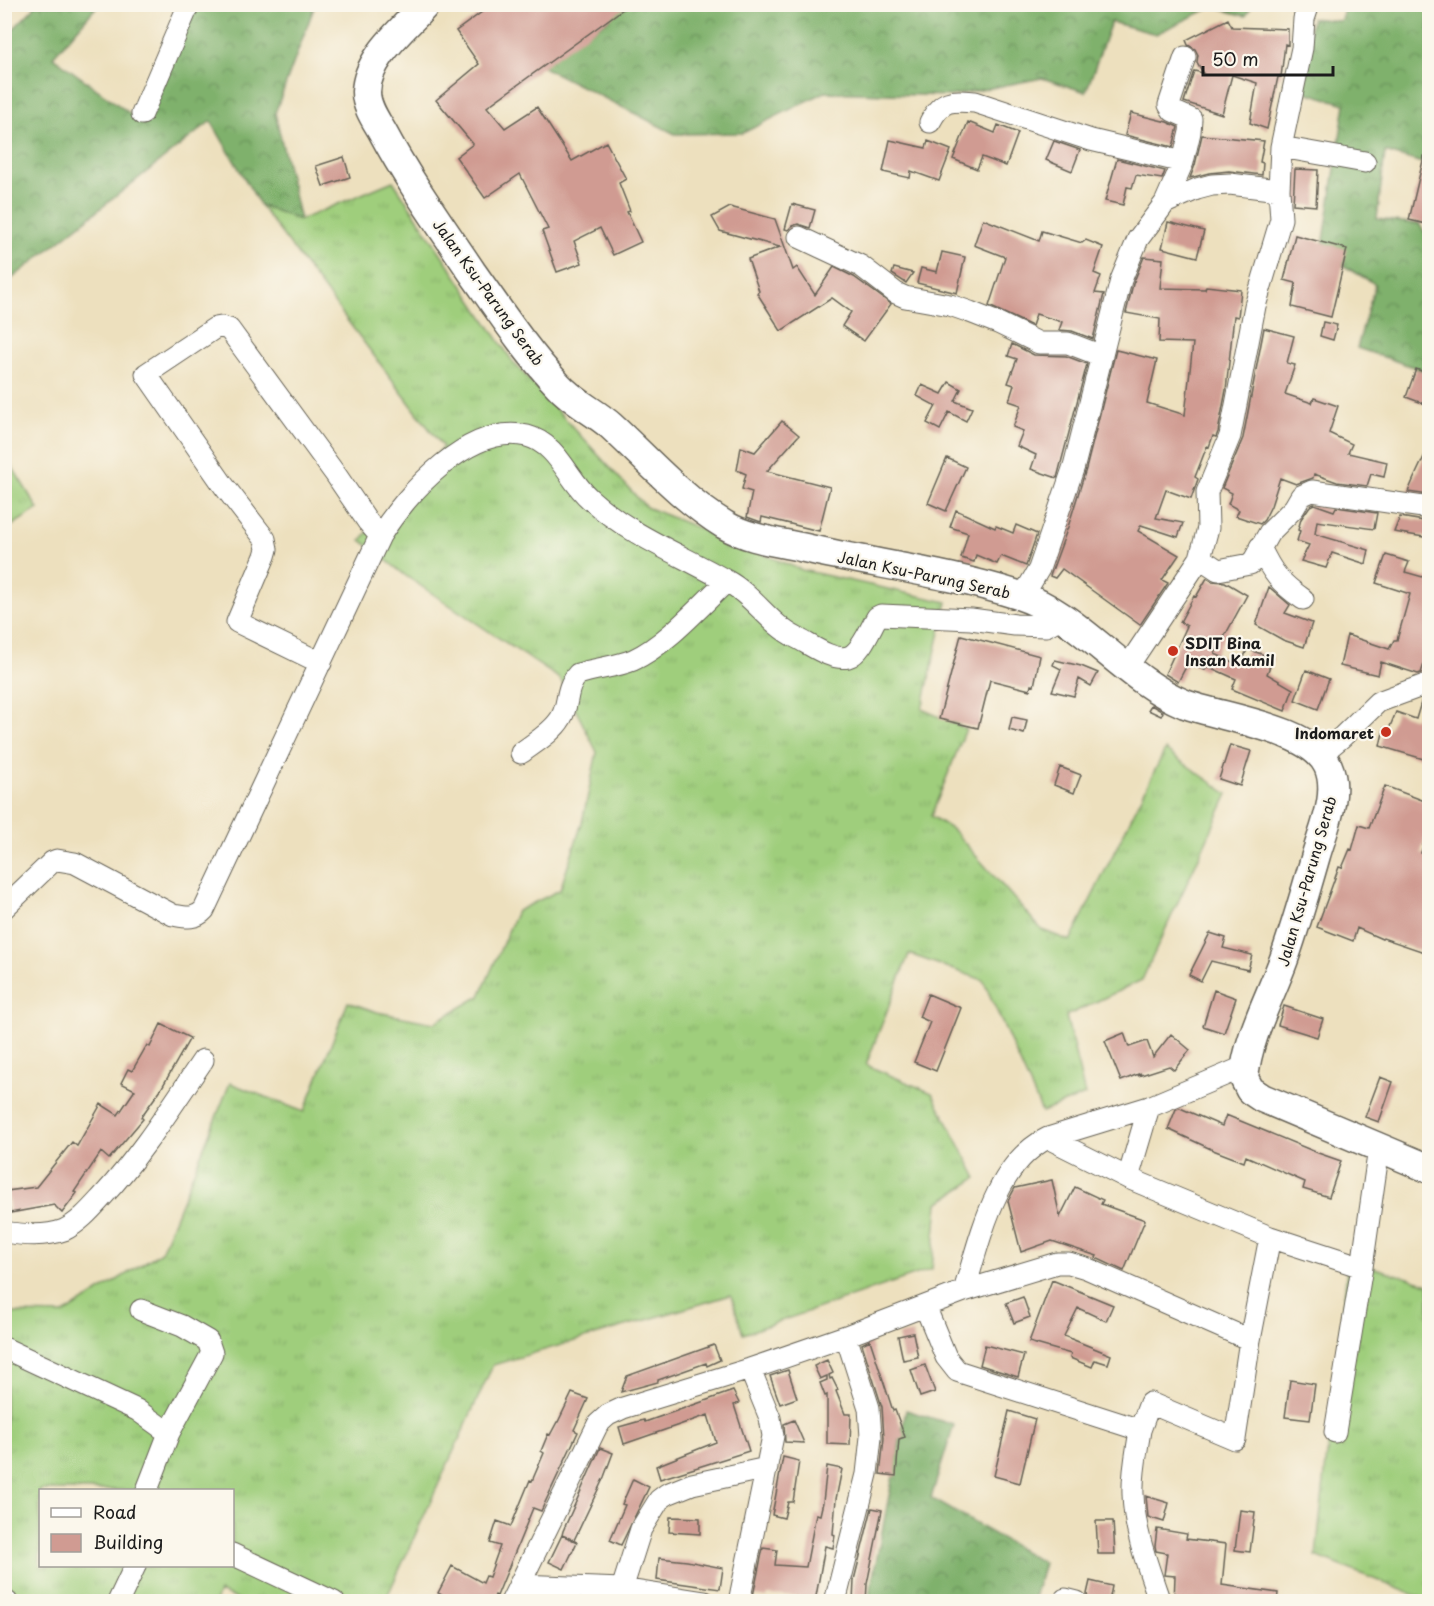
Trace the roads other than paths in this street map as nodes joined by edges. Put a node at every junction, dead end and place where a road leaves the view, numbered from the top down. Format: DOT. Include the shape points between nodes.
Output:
graph roads {
  1 [pos="189,4"];
  2 [pos="426,4"];
  3 [pos="1309,4"];
  4 [pos="1185,57"];
  5 [pos="142,114"];
  6 [pos="930,122"];
  7 [pos="1281,147"];
  8 [pos="1183,162"];
  9 [pos="1365,162"];
  10 [pos="1279,190"];
  11 [pos="1165,203"];
  12 [pos="799,237"];
  13 [pos="1102,356"];
  14 [pos="1430,508"];
  15 [pos="380,536"];
  16 [pos="1260,547"];
  17 [pos="1200,558"];
  18 [pos="727,580"];
  19 [pos="1023,596"];
  20 [pos="1304,599"];
  21 [pos="1058,615"];
  22 [pos="321,663"];
  23 [pos="1126,669"];
  24 [pos="1430,683"];
  25 [pos="521,753"];
  26 [pos="1320,754"];
  27 [pos="4,908"];
  28 [pos="203,1060"];
  29 [pos="1246,1066"];
  30 [pos="1149,1107"];
  31 [pos="1048,1138"];
  32 [pos="1380,1148"];
  33 [pos="1430,1169"];
  34 [pos="1128,1178"];
  35 [pos="4,1232"];
  36 [pos="1270,1237"];
  37 [pos="1362,1267"];
  38 [pos="964,1291"];
  39 [pos="925,1306"];
  40 [pos="141,1310"];
  41 [pos="846,1336"];
  42 [pos="1250,1340"];
  43 [pos="4,1348"];
  44 [pos="750,1369"];
  45 [pos="1140,1430"];
  46 [pos="1335,1432"];
  47 [pos="169,1433"];
  48 [pos="767,1468"];
  49 [pos="148,1489"];
  50 [pos="234,1555"];
  51 [pos="135,1567"];
  52 [pos="621,1589"];
  53 [pos="515,1593"];
  54 [pos="118,1602"];
  55 [pos="334,1602"];
  56 [pos="705,1602"];
  57 [pos="739,1602"];
  58 [pos="835,1602"];
  59 [pos="1160,1602"];
  1 -- 5 [label="street"];
  2 -- 19 [label="street, Jalan Ksu-Parung Serab" via="376,62 368,80 368,104 417,192 504,318 560,388 609,425 665,479 718,520 745,534"];
  3 -- 7 [label="street"];
  4 -- 8 [label="street" via="1168,105 1191,118"];
  6 -- 8 [label="street" via="943,103 975,102 1091,140"];
  7 -- 9 [label="street"];
  7 -- 10 [label="street"];
  8 -- 11 [label="street"];
  10 -- 11 [label="street" via="1212,185"];
  10 -- 17 [label="street" via="1281,219 1255,306 1230,436 1207,492 1208,528"];
  11 -- 13 [label="street" via="1128,258"];
  12 -- 13 [label="street" via="861,266 905,297 970,312 1039,343 1068,343"];
  13 -- 19 [label="street" via="1067,487 1039,569"];
  14 -- 16 [label="street" via="1312,491 1301,496"];
  15 -- 18 [label="street" via="414,490 461,453 494,436 526,436 547,446 587,497 618,521 662,549"];
  15 -- 22 [label="street"];
  15 -- 22 [label="street" via="229,329 215,328 146,374 265,539 265,555 237,622"];
  16 -- 17 [label="street" via="1250,564 1218,570"];
  16 -- 20 [label="street" via="1284,586"];
  17 -- 23 [label="street"];
  18 -- 21 [label="street" via="792,636 836,657 856,652 881,615 1046,626"];
  18 -- 25 [label="street" via="643,655 578,674 569,686 562,718"];
  19 -- 21 [label="street, Jalan Ksu-Parung Serab"];
  21 -- 23 [label="street, Jalan Ksu-Parung Serab"];
  22 -- 27 [label="street" via="200,915 173,915 75,863 57,860"];
  23 -- 26 [label="street, Jalan Ksu-Parung Serab" via="1182,702 1294,737"];
  24 -- 26 [label="street" via="1378,702"];
  26 -- 29 [label="street, Jalan Ksu-Parung Serab" via="1331,776 1331,805 1285,958 1253,1036"];
  28 -- 35 [label="street" via="151,1138 88,1212 72,1225 54,1232"];
  29 -- 30 [label="street"];
  29 -- 32 [label="street" via="1244,1078 1255,1094"];
  30 -- 31 [label="street"];
  30 -- 34 [label="street"];
  31 -- 34 [label="street"];
  31 -- 38 [label="street" via="1037,1143 1013,1168 998,1193"];
  32 -- 33 [label="street"];
  32 -- 37 [label="street"];
  34 -- 36 [label="street"];
  36 -- 37 [label="street"];
  36 -- 42 [label="street"];
  37 -- 46 [label="street"];
  38 -- 39 [label="street"];
  38 -- 42 [label="street" via="1057,1263 1069,1263"];
  39 -- 41 [label="street"];
  39 -- 45 [label="street" via="946,1357 957,1371"];
  40 -- 47 [label="street" via="182,1326 208,1341 212,1348"];
  41 -- 44 [label="street"];
  41 -- 58 [label="street" via="869,1408 871,1437 867,1474"];
  42 -- 45 [label="street" via="1235,1439 1150,1403"];
  43 -- 47 [label="street" via="136,1410"];
  44 -- 48 [label="street" via="772,1426"];
  44 -- 53 [label="street" via="623,1408 603,1418"];
  45 -- 59 [label="street" via="1133,1480 1134,1507 1137,1530"];
  47 -- 49 [label="street"];
  48 -- 52 [label="street" via="692,1484 659,1500 641,1529"];
  48 -- 57 [label="street"];
  50 -- 55 [label="street"];
  51 -- 54 [label="street"];
  52 -- 53 [label="street"];
  52 -- 56 [label="street"];
}
